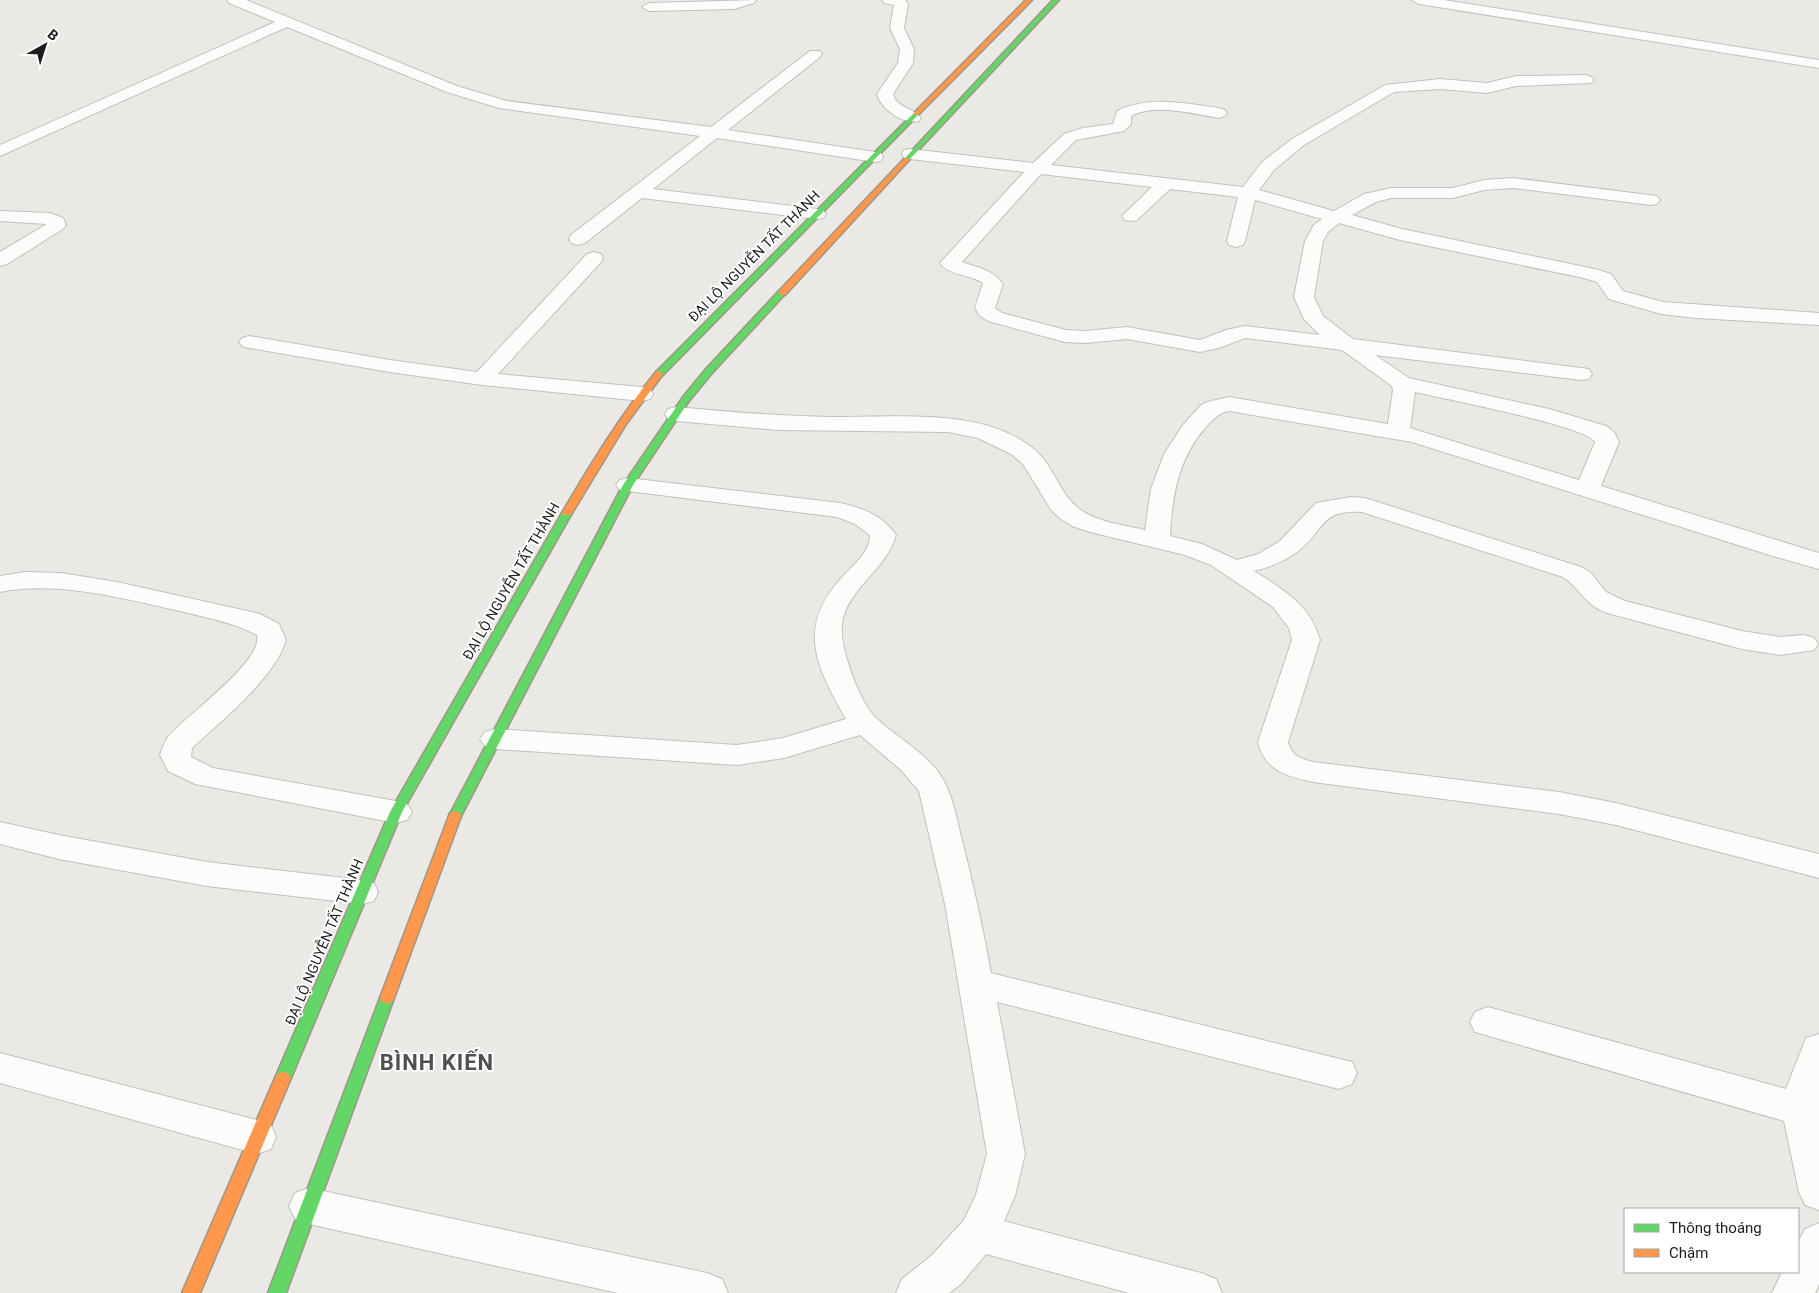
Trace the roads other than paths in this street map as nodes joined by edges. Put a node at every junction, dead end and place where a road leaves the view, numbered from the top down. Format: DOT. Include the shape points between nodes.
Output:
graph roads {
  1 [pos="234,0"];
  2 [pos="749,0"];
  3 [pos="889,0"];
  4 [pos="1029,0"];
  5 [pos="1056,0"];
  6 [pos="1419,0"];
  7 [pos="649,7"];
  8 [pos="286,22"];
  9 [pos="815,54"];
  10 [pos="1819,64"];
  11 [pos="1586,80"];
  12 [pos="1219,113"];
  13 [pos="912,118"];
  14 [pos="716,133"];
  15 [pos="0,151"];
  16 [pos="893,158"];
  17 [pos="1037,169"];
  18 [pos="1166,184"];
  19 [pos="638,192"];
  20 [pos="1248,194"];
  21 [pos="1651,200"];
  22 [pos="817,214"];
  23 [pos="0,216"];
  24 [pos="1131,216"];
  25 [pos="1334,218"];
  26 [pos="578,240"];
  27 [pos="1236,241"];
  28 [pos="594,258"];
  29 [pos="0,260"];
  30 [pos="1819,319"];
  31 [pos="250,342"];
  32 [pos="1349,344"];
  33 [pos="1581,374"];
  34 [pos="482,379"];
  35 [pos="1402,383"];
  36 [pos="668,400"];
  37 [pos="1398,432"];
  38 [pos="628,485"];
  39 [pos="1587,490"];
  40 [pos="1157,539"];
  41 [pos="1819,561"];
  42 [pos="1234,568"];
  43 [pos="0,584"];
  44 [pos="1804,644"];
  45 [pos="864,724"];
  46 [pos="495,739"];
  47 [pos="396,812"];
  48 [pos="0,833"];
  49 [pos="1819,866"];
  50 [pos="362,892"];
  51 [pos="976,983"];
  52 [pos="1488,1022"];
  53 [pos="1819,1049"];
  54 [pos="0,1068"];
  55 [pos="1339,1073"];
  56 [pos="1800,1109"];
  57 [pos="257,1137"];
  58 [pos="1819,1192"];
  59 [pos="309,1206"];
  60 [pos="978,1232"];
  61 [pos="1819,1242"];
  62 [pos="191,1293"];
  63 [pos="277,1293"];
  64 [pos="707,1293"];
  65 [pos="917,1293"];
  66 [pos="1200,1293"];
  67 [pos="1793,1293"];
  1 -- 8 [label="street"];
  2 -- 7 [label="street" via="725,5"];
  3 -- 13 [label="street" via="902,4 898,31 908,50 904,66 886,90 885,97 893,109"];
  4 -- 13 [label="main road, ĐẠI LỘ NGUYỄN TẤT THÀNH"];
  5 -- 16 [label="main road, ĐẠI LỘ NGUYỄN TẤT THÀNH"];
  6 -- 10 [label="street"];
  8 -- 14 [label="street" via="452,89 505,105"];
  8 -- 15 [label="street"];
  9 -- 14 [label="street"];
  11 -- 20 [label="street" via="1516,81 1487,88 1440,84 1390,88 1281,154"];
  12 -- 17 [label="street" via="1162,107 1131,110 1123,114 1123,124 1118,128 1070,137"];
  13 -- 16 [label="main road, ĐẠI LỘ NGUYỄN TẤT THÀNH"];
  14 -- 16 [label="street"];
  14 -- 19 [label="street"];
  16 -- 17 [label="street"];
  16 -- 22 [label="main road, ĐẠI LỘ NGUYỄN TẤT THÀNH"];
  16 -- 36 [label="main road, ĐẠI LỘ NGUYỄN TẤT THÀNH" via="709,371"];
  17 -- 18 [label="street"];
  17 -- 32 [label="street" via="950,263 990,280 993,284 985,308 995,317 1065,336 1127,333 1200,346 1245,332"];
  18 -- 20 [label="street"];
  18 -- 24 [label="street"];
  19 -- 22 [label="street"];
  19 -- 26 [label="street"];
  20 -- 25 [label="street"];
  20 -- 27 [label="street"];
  21 -- 25 [label="street" via="1525,184 1484,185 1453,193 1381,194"];
  22 -- 36 [label="main road, ĐẠI LỘ NGUYỄN TẤT THÀNH" via="669,362"];
  23 -- 29 [label="street" via="50,218 58,222"];
  25 -- 30 [label="street" via="1588,272 1604,278 1616,295 1662,308"];
  25 -- 32 [label="street" via="1320,229 1314,241 1304,297 1314,319"];
  28 -- 34 [label="street"];
  31 -- 34 [label="street"];
  32 -- 33 [label="street"];
  32 -- 35 [label="street"];
  34 -- 36 [label="street"];
  35 -- 37 [label="street" via="1404,390"];
  35 -- 39 [label="street" via="1549,416 1598,431 1607,442"];
  36 -- 38 [label="main road, ĐẠI LỘ NGUYỄN TẤT THÀNH"];
  36 -- 40 [label="street" via="778,423 966,427 1002,438 1019,448 1032,460 1061,506 1080,521"];
  36 -- 47 [label="main road, ĐẠI LỘ NGUYỄN TẤT THÀNH" via="592,472"];
  37 -- 39 [label="street"];
  37 -- 40 [label="street" via="1229,404 1215,406 1182,441 1170,464 1160,499"];
  38 -- 45 [label="street" via="826,508 875,524 883,535 882,545 842,593 831,612 828,640 836,672"];
  38 -- 46 [label="main road, ĐẠI LỘ NGUYỄN TẤT THÀNH"];
  39 -- 41 [label="street"];
  40 -- 42 [label="street" via="1208,554"];
  42 -- 44 [label="street" via="1267,560 1289,546 1325,508 1365,505 1572,572 1584,579 1602,602 1616,607 1765,645"];
  42 -- 49 [label="street" via="1282,601 1303,628 1306,640 1273,742 1275,754 1284,762 1312,772 1559,802"];
  43 -- 47 [label="street" via="48,579 135,593 263,625 269,630 272,640 269,650 248,678 179,744 175,755 179,764 206,777"];
  45 -- 46 [label="street" via="784,748 737,755"];
  45 -- 51 [label="street" via="925,774 934,790 962,904"];
  46 -- 59 [label="main road, ĐẠI LỘ NGUYỄN TẤT THÀNH" via="454,818"];
  47 -- 50 [label="main road, ĐẠI LỘ NGUYỄN TẤT THÀNH"];
  48 -- 50 [label="street" via="207,874"];
  50 -- 57 [label="main road, ĐẠI LỘ NGUYỄN TẤT THÀNH"];
  51 -- 55 [label="street"];
  51 -- 60 [label="street" via="1006,1154 995,1196"];
  52 -- 56 [label="street"];
  53 -- 56 [label="street"];
  54 -- 57 [label="street"];
  56 -- 58 [label="street"];
  57 -- 62 [label="main road, ĐẠI LỘ NGUYỄN TẤT THÀNH"];
  59 -- 63 [label="main road, ĐẠI LỘ NGUYỄN TẤT THÀNH"];
  59 -- 64 [label="street"];
  60 -- 65 [label="street" via="946,1270"];
  60 -- 66 [label="street"];
  61 -- 67 [label="street"];
}
